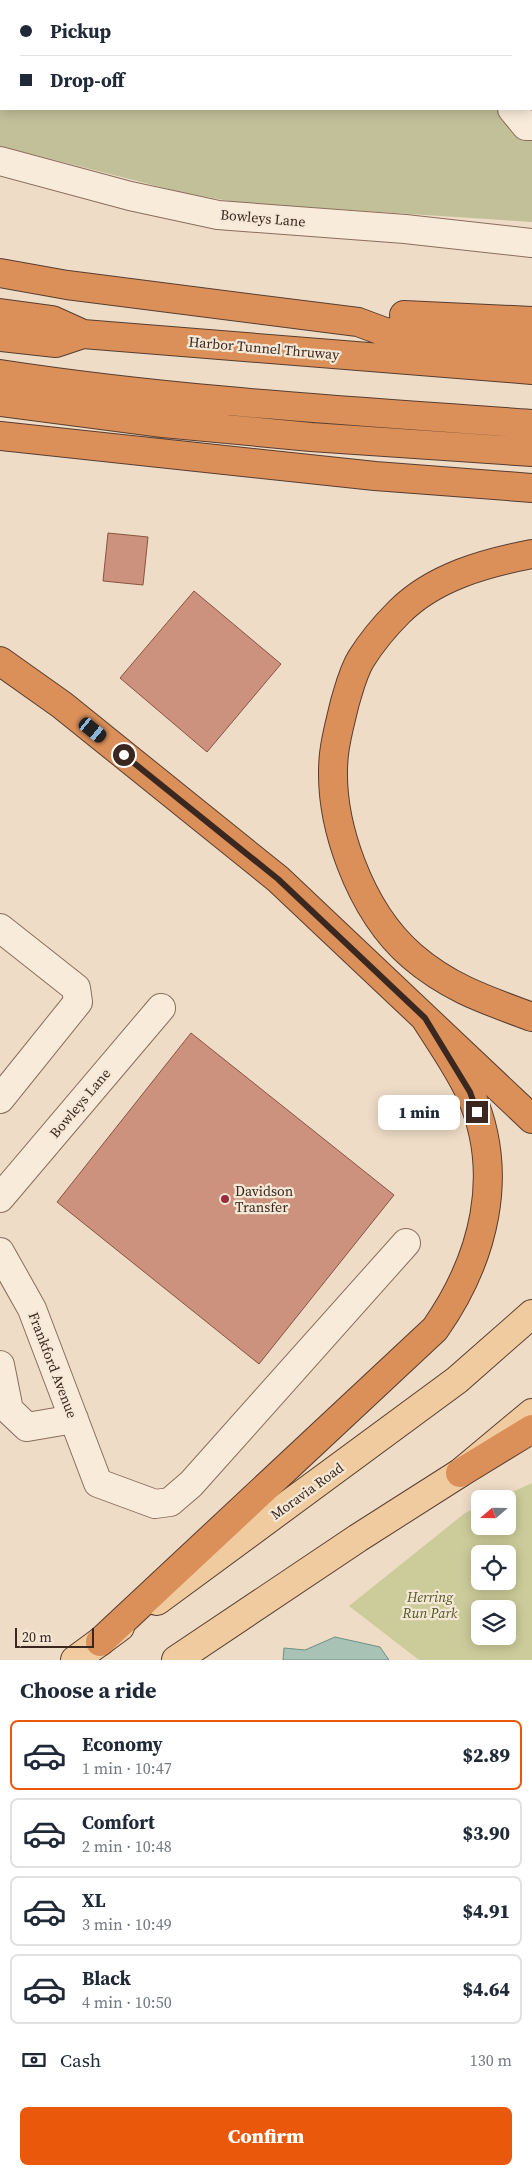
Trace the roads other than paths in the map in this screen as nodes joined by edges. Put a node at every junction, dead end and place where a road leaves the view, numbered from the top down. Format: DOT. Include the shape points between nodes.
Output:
graph roads {
  1 [pos="513,110"];
  2 [pos="532,126"];
  3 [pos="0,161"];
  4 [pos="532,243"];
  5 [pos="0,273"];
  6 [pos="0,313"];
  7 [pos="532,321"];
  8 [pos="358,322"];
  9 [pos="83,334"];
  10 [pos="0,337"];
  11 [pos="532,344"];
  12 [pos="532,370"];
  13 [pos="0,374"];
  14 [pos="0,402"];
  15 [pos="532,424"];
  16 [pos="0,436"];
  17 [pos="532,452"];
  18 [pos="532,488"];
  19 [pos="532,554"];
  20 [pos="0,661"];
  21 [pos="0,928"];
  22 [pos="161,1008"];
  23 [pos="532,1017"];
  24 [pos="425,1018"];
  25 [pos="0,1099"];
  26 [pos="532,1119"];
  27 [pos="0,1198"];
  28 [pos="406,1244"];
  29 [pos="0,1252"];
  30 [pos="532,1314"];
  31 [pos="0,1365"];
  32 [pos="532,1413"];
  33 [pos="74,1419"];
  34 [pos="532,1429"];
  35 [pos="460,1473"];
  36 [pos="100,1642"];
  37 [pos="75,1660"];
  38 [pos="176,1660"];
  1 -- 2 [label="street" via="526,126"];
  3 -- 4 [label="street, Bowleys Lane" via="130,196 218,214"];
  5 -- 8 [label="highway" via="67,285"];
  6 -- 9 [label="highway, Harbor Tunnel Thruway" via="52,320"];
  7 -- 8 [label="highway" via="389,315"];
  8 -- 11 [label="highway" via="385,332"];
  9 -- 10 [label="highway" via="56,343"];
  9 -- 12 [label="highway, Harbor Tunnel Thruway"];
  13 -- 15 [label="highway" via="238,402"];
  14 -- 17 [label="highway" via="163,423 301,436"];
  16 -- 18 [label="highway" via="376,476"];
  19 -- 23 [label="highway" via="492,562 456,575 428,590 400,611 360,660 339,723 334,755 336,799 345,847 357,883 394,938 411,956 452,985"];
  20 -- 24 [label="highway" via="62,706 278,879"];
  21 -- 25 [label="street" via="76,988 78,1002"];
  22 -- 27 [label="street, Bowleys Lane"];
  24 -- 26 [label="highway"];
  24 -- 36 [label="highway" via="470,1092 484,1138 488,1176 486,1215 461,1288 435,1329"];
  28 -- 33 [label="street, Frankford Avenue" via="191,1484 170,1502 155,1504 98,1483"];
  29 -- 33 [label="street, Frankford Avenue" via="32,1309"];
  30 -- 36 [label="main road, Moravia Road" via="457,1380"];
  31 -- 33 [label="street" via="9,1410 27,1427"];
  32 -- 35 [label="main road"];
  34 -- 35 [label="highway"];
  35 -- 38 [label="main road"];
  36 -- 37 [label="main road, Moravia Road"];
}
